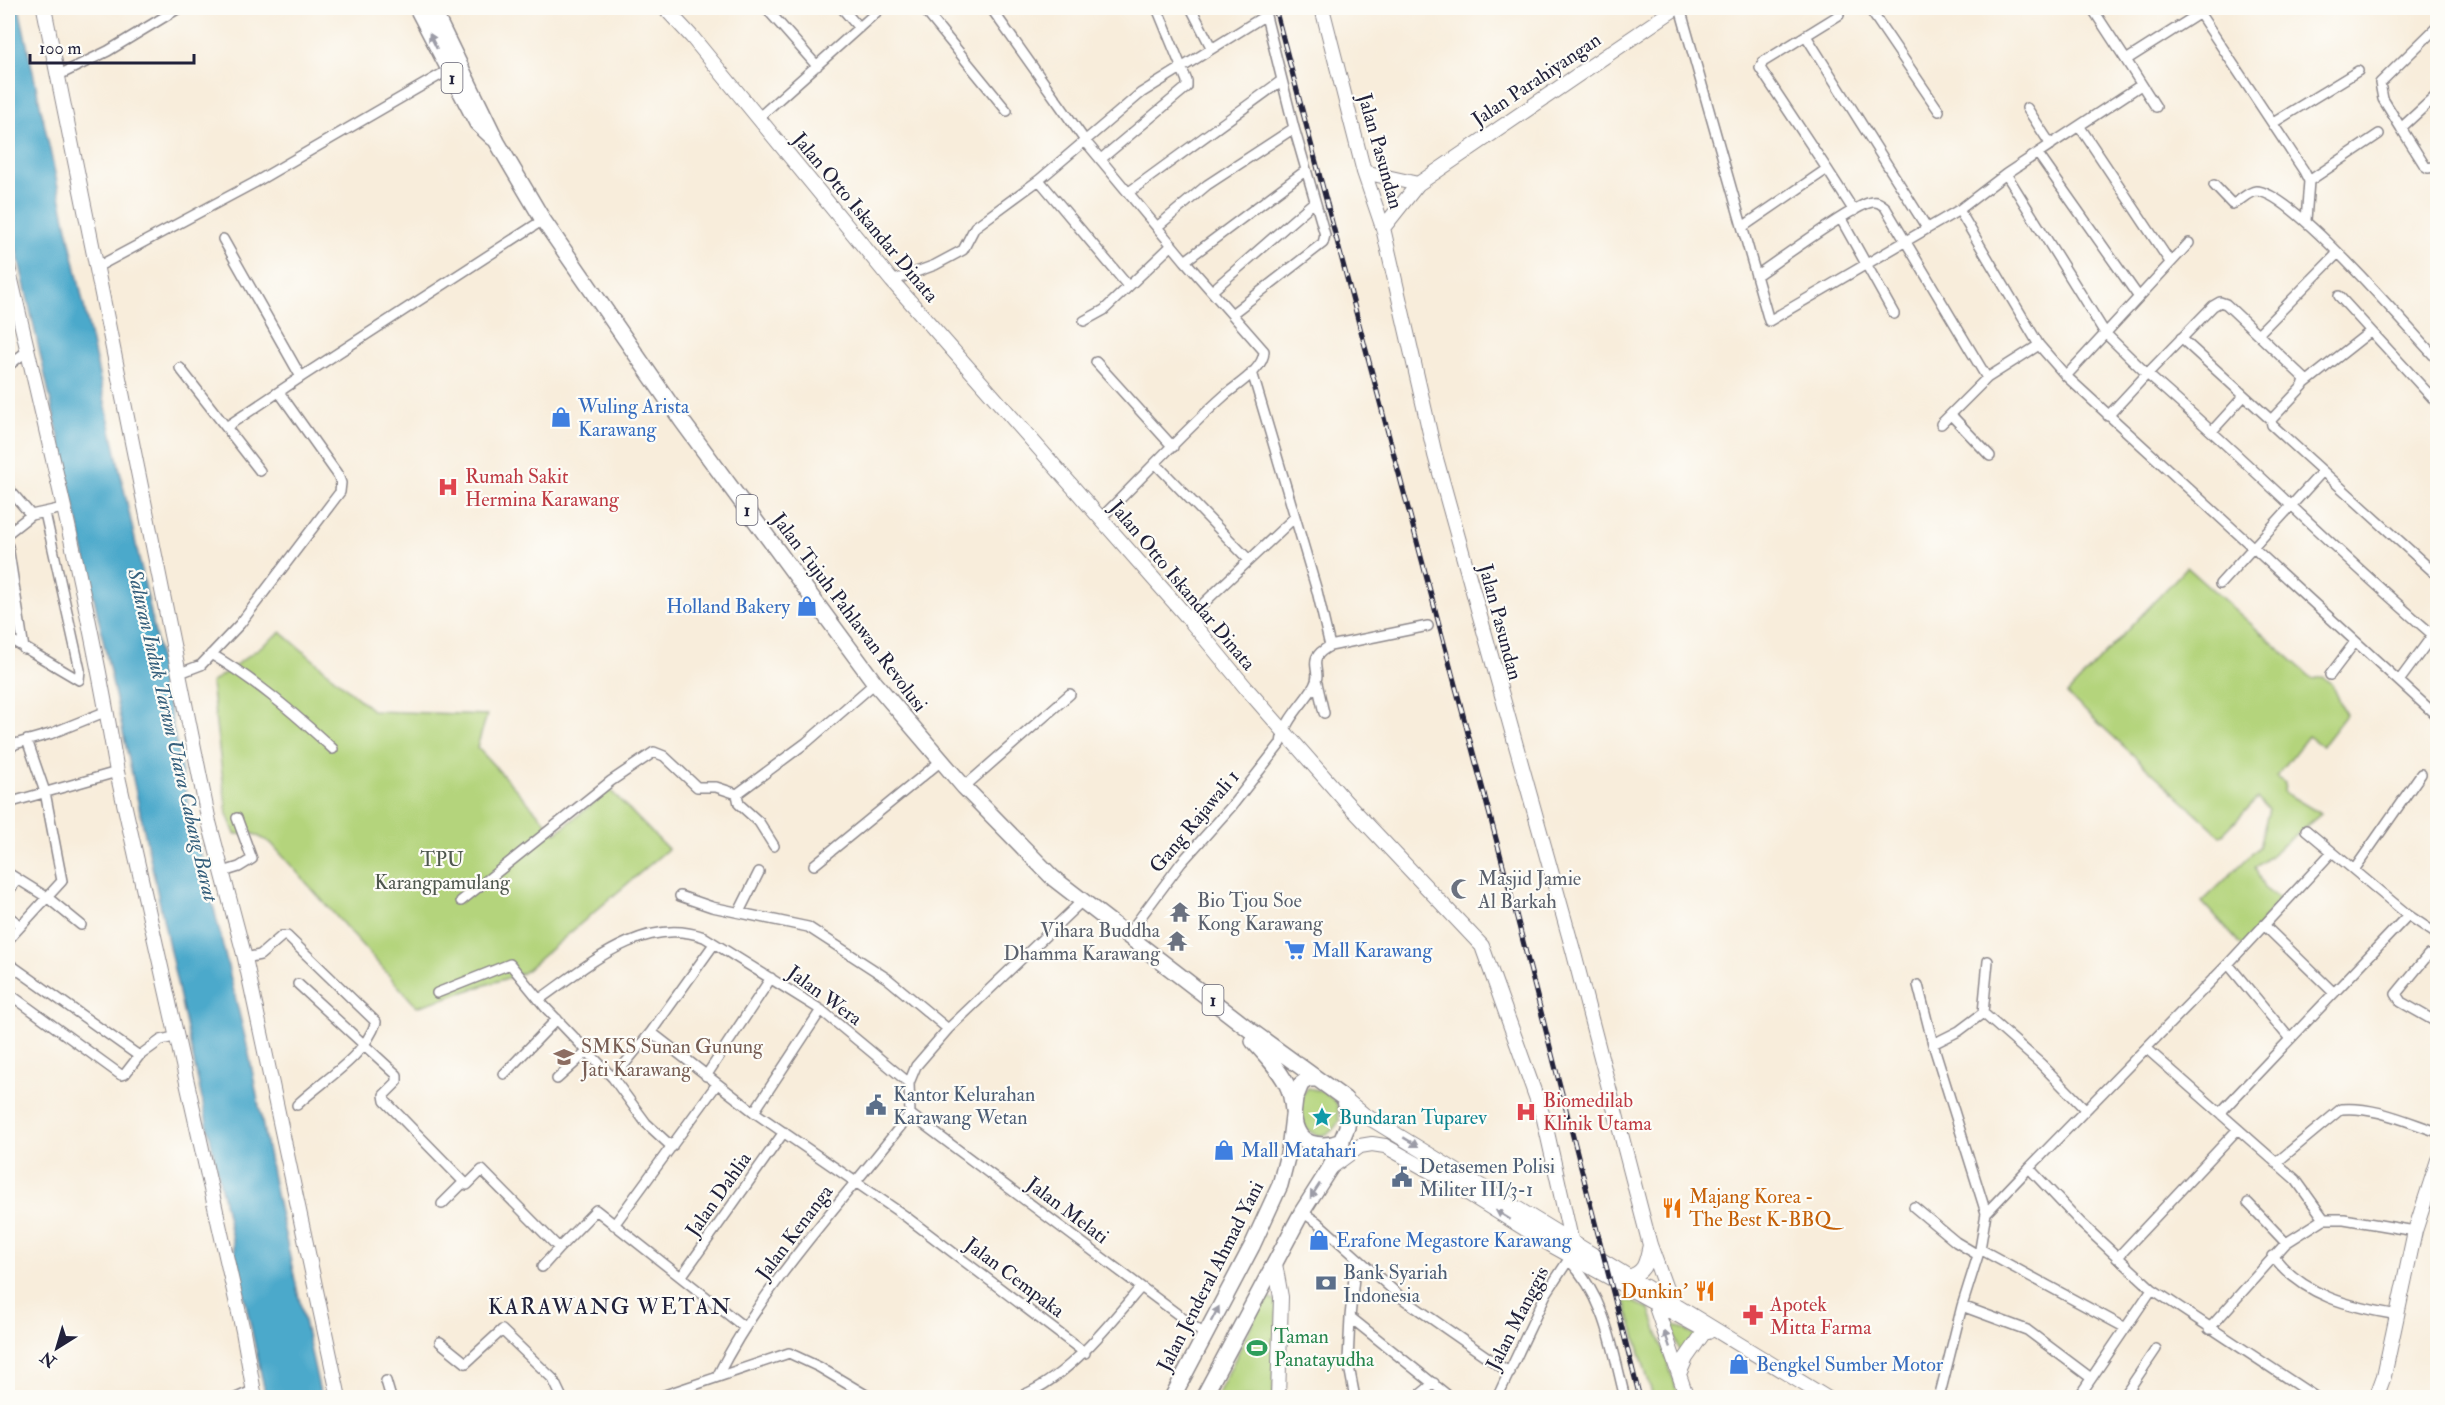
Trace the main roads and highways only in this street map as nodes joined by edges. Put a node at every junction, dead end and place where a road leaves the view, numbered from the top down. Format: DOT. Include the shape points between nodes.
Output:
graph roads {
  1 [pos="417,8"];
  2 [pos="432,8"];
  3 [pos="497,142"];
  4 [pos="1081,902"];
  5 [pos="1317,1079"];
  6 [pos="1295,1108"];
  7 [pos="1342,1141"];
  8 [pos="1172,1398"];
  9 [pos="1203,1398"];
  3 -- 1 [label="main road, Jalan Tujuh Pahlawan Revolusi / 1, one-way" via="477,123"];
  2 -- 3 [label="main road, Jalan Tujuh Pahlawan Revolusi / 1"];
  3 -- 4 [label="main road, Jalan Tujuh Pahlawan Revolusi / 1" via="543,220 682,421 875,683 964,787"];
  4 -- 5 [label="main road, Jalan Tujuh Pahlawan Revolusi / 1" via="1194,980"];
  4 -- 6 [label="main road, Jalan Tujuh Pahlawan Revolusi / 1" via="1087,913 1245,1033 1277,1069"];
  5 -- 6 [label="main road, Jalan Jenderal Ahmad Yani" via="1301,1084"];
  5 -- 7 [label="main road, Jalan Tujuh Pahlawan Revolusi / 1" via="1345,1099 1348,1118"];
  6 -- 7 [label="main road" via="1296,1129 1310,1142 1332,1145"];
  8 -- 6 [label="main road, Jalan Jenderal Ahmad Yani / 1, one-way" via="1280,1185"];
  7 -- 9 [label="main road, one-way"];
}
